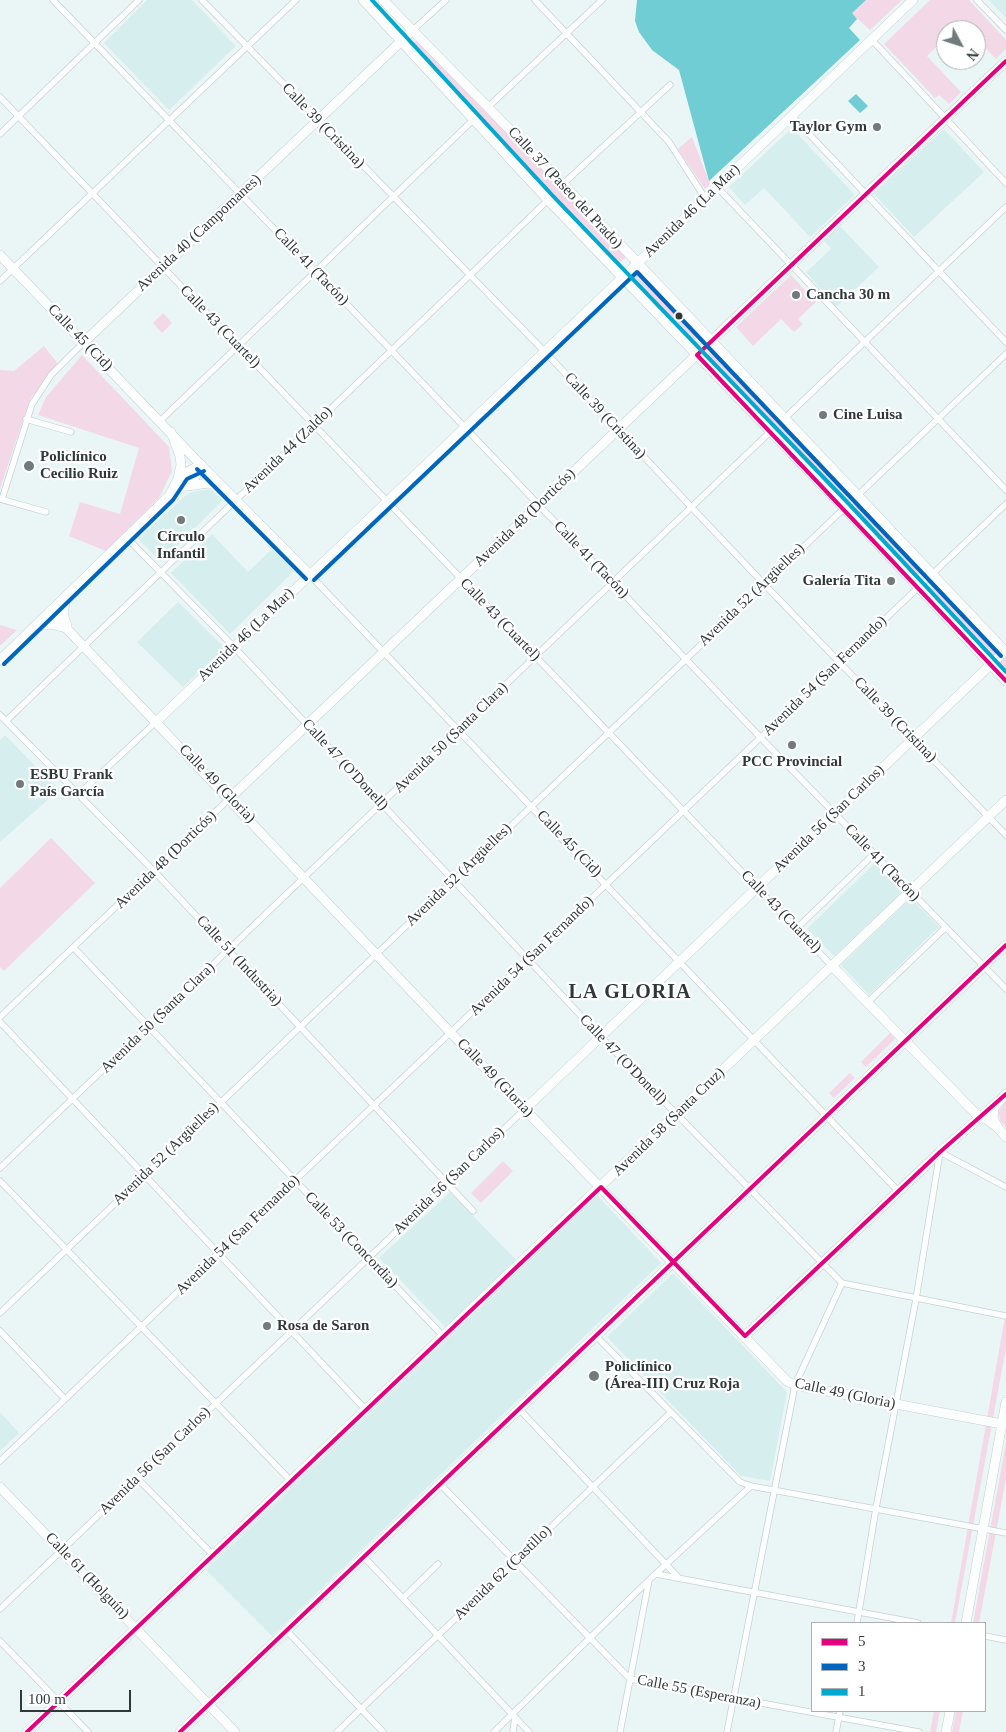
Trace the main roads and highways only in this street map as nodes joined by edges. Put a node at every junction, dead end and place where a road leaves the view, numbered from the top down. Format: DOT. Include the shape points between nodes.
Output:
graph roads {
  1 [pos="363,0"];
  2 [pos="383,0"];
  3 [pos="913,0"];
  4 [pos="413,30"];
  5 [pos="400,42"];
  6 [pos="1006,61"];
  7 [pos="0,255"];
  8 [pos="636,263"];
  9 [pos="623,277"];
  10 [pos="712,340"];
  11 [pos="84,342"];
  12 [pos="697,355"];
  13 [pos="171,432"];
  14 [pos="201,465"];
  15 [pos="178,479"];
  16 [pos="187,486"];
  17 [pos="222,487"];
  18 [pos="169,496"];
  19 [pos="310,575"];
  20 [pos="66,596"];
  21 [pos="50,611"];
  22 [pos="35,626"];
  23 [pos="68,629"];
  24 [pos="1006,651"];
  25 [pos="0,660"];
  26 [pos="991,665"];
  27 [pos="1006,681"];
  28 [pos="157,721"];
  29 [pos="230,798"];
  30 [pos="1006,800"];
  31 [pos="1006,945"];
  32 [pos="832,966"];
  33 [pos="905,1042"];
  34 [pos="1003,1096"];
  35 [pos="525,1109"];
  36 [pos="979,1117"];
  37 [pos="998,1128"];
  38 [pos="1006,1137"];
  39 [pos="601,1187"];
  40 [pos="674,1263"];
  41 [pos="745,1336"];
  42 [pos="1006,1402"];
  43 [pos="1004,1424"];
  44 [pos="0,1487"];
  45 [pos="966,1622"];
  46 [pos="136,1628"];
  47 [pos="208,1704"];
  48 [pos="950,1712"];
  49 [pos="27,1732"];
  50 [pos="180,1732"];
  51 [pos="235,1732"];
  52 [pos="946,1732"];
  1 -- 5 [label="main road, Calle 37 (Paseo del Prado)"];
  2 -- 4 [label="main road, Calle 37 (Paseo del Prado)"];
  3 -- 8 [label="main road, Avenida 46 (La Mar)"];
  4 -- 5 [label="main road, Avenida 40 (Campomanes)"];
  4 -- 8 [label="main road, Calle 37 (Paseo del Prado)"];
  5 -- 9 [label="main road, Calle 37 (Paseo del Prado)"];
  5 -- 11 [label="main road, Avenida 40 (Campomanes)"];
  6 -- 10 [label="main road, Avenida 48 (Dorticós)"];
  7 -- 11 [label="main road, Calle 45 (Cid)"];
  8 -- 9 [label="main road, Avenida 46 (La Mar)"];
  8 -- 10 [label="main road, Calle 37 (Paseo del Prado)"];
  9 -- 12 [label="main road, Calle 37 (Paseo del Prado)"];
  9 -- 19 [label="main road, Avenida 46 (La Mar)"];
  10 -- 12 [label="main road, Avenida 48 (Dorticós)"];
  10 -- 24 [label="main road, Calle 37 (Paseo del Prado)"];
  11 -- 13 [label="main road, Calle 45 (Cid)"];
  12 -- 26 [label="main road, Calle 37 (Paseo del Prado)"];
  12 -- 29 [label="main road, Avenida 48 (Dorticós)"];
  13 -- 14 [label="main road, Calle 45 (Cid)"];
  13 -- 15 [label="main road" via="180,456"];
  14 -- 15 [label="main road"];
  14 -- 16 [label="main road"];
  14 -- 17 [label="main road, Calle 45 (Cid)"];
  15 -- 18 [label="main road"];
  16 -- 17 [label="main road" via="208,483"];
  16 -- 18 [label="main road"];
  17 -- 19 [label="main road, Calle 45 (Cid)"];
  18 -- 20 [label="main road"];
  19 -- 28 [label="main road, Avenida 46 (La Mar)"];
  20 -- 21 [label="main road"];
  20 -- 23 [label="main road" via="64,614"];
  21 -- 22 [label="main road"];
  21 -- 23 [label="main road, Calle 49 (Gloria)"];
  22 -- 23 [label="main road" via="51,624"];
  22 -- 25 [label="main road"];
  23 -- 28 [label="main road, Calle 49 (Gloria)"];
  24 -- 26 [label="main road, Avenida 56 (San Carlos)"];
  26 -- 27 [label="main road, Calle 37 (Paseo del Prado)"];
  26 -- 35 [label="main road, Avenida 56 (San Carlos)"];
  28 -- 29 [label="main road, Calle 49 (Gloria)"];
  29 -- 35 [label="main road, Calle 49 (Gloria)"];
  30 -- 32 [label="main road, Avenida 58 (Santa Cruz)"];
  31 -- 33 [label="main road"];
  32 -- 33 [label="main road, Calle 43 (Cuartel)"];
  32 -- 39 [label="main road, Avenida 58 (Santa Cruz)"];
  33 -- 36 [label="main road, Calle 43 (Cuartel)"];
  33 -- 40 [label="main road"];
  34 -- 36 [label="main road"];
  34 -- 37 [label="main road" via="994,1107 993,1118"];
  35 -- 39 [label="main road, Calle 49 (Gloria)"];
  36 -- 37 [label="main road, Calle 43 (Cuartel)"];
  36 -- 41 [label="main road"];
  37 -- 38 [label="main road, Calle 43 (Cuartel)"];
  39 -- 40 [label="main road, Calle 49 (Gloria)"];
  39 -- 46 [label="main road, Avenida 58 (Santa Cruz)"];
  40 -- 41 [label="main road, Calle 49 (Gloria)"];
  40 -- 47 [label="main road"];
  41 -- 43 [label="main road, Calle 49 (Gloria)" via="787,1381 795,1385"];
  42 -- 43 [label="main road"];
  43 -- 45 [label="main road"];
  44 -- 46 [label="main road, Calle 61 (Holguín)"];
  46 -- 47 [label="main road, Calle 61 (Holguín)"];
  46 -- 49 [label="main road, Avenida 58 (Santa Cruz)"];
  47 -- 50 [label="main road"];
  47 -- 51 [label="main road, Calle 61 (Holguín)"];
  48 -- 52 [label="main road"];
}
